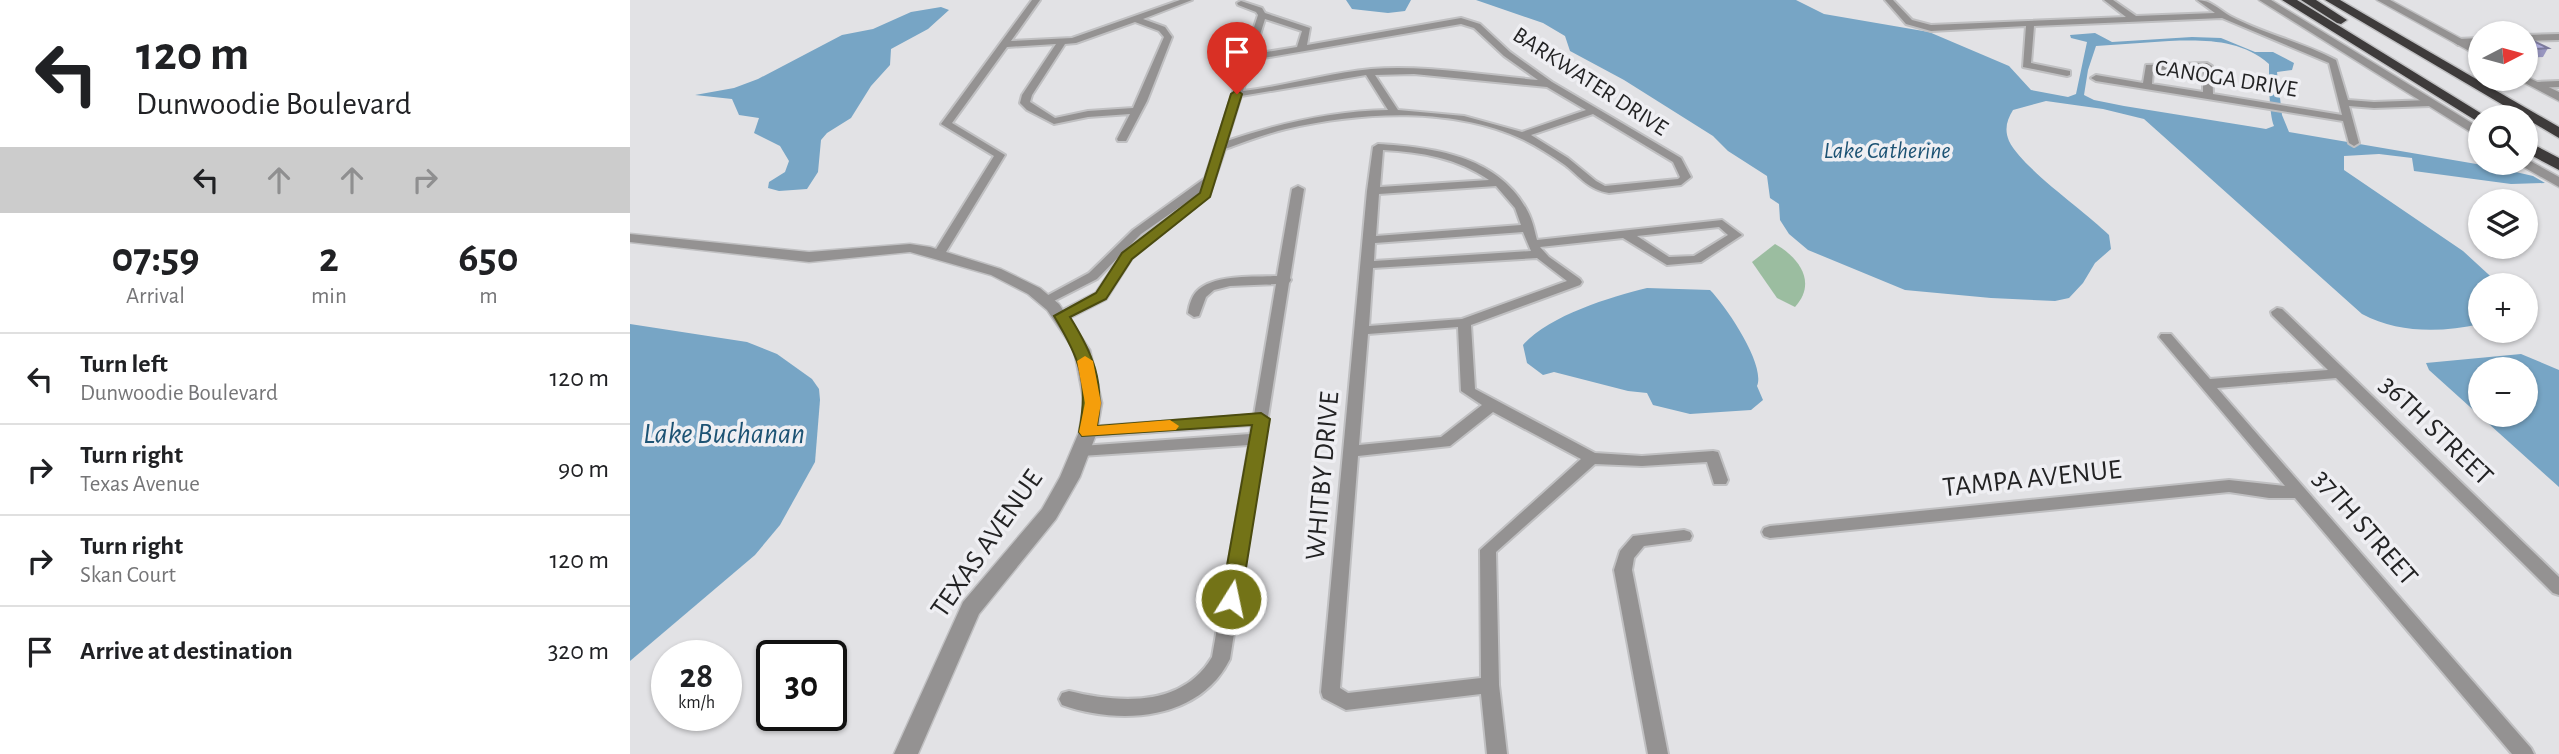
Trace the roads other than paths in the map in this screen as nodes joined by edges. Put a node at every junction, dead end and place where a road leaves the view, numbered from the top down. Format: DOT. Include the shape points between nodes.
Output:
graph roads {
  1 [pos="1036,0"];
  2 [pos="1188,0"];
  3 [pos="1889,0"];
  4 [pos="2108,0"];
  5 [pos="2201,0"];
  6 [pos="2264,0"];
  7 [pos="2288,0"];
  8 [pos="2307,0"];
  9 [pos="2331,0"];
  10 [pos="2350,0"];
  11 [pos="2382,0"];
  12 [pos="1241,3"];
  13 [pos="1262,15"];
  14 [pos="2223,15"];
  15 [pos="1136,19"];
  16 [pos="2134,19"];
  17 [pos="2030,24"];
  18 [pos="2559,37"];
  19 [pos="2538,38"];
  20 [pos="1062,42"];
  21 [pos="2458,42"];
  22 [pos="2468,42"];
  23 [pos="1004,44"];
  24 [pos="2468,47"];
  25 [pos="1301,49"];
  26 [pos="1248,58"];
  27 [pos="2468,66"];
  28 [pos="1369,72"];
  29 [pos="2067,73"];
  30 [pos="2096,78"];
  31 [pos="2538,82"];
  32 [pos="1549,84"];
  33 [pos="2559,84"];
  34 [pos="2147,86"];
  35 [pos="2538,86"];
  36 [pos="2511,91"];
  37 [pos="1237,94"];
  38 [pos="2208,96"];
  39 [pos="2559,97"];
  40 [pos="2345,101"];
  41 [pos="2427,101"];
  42 [pos="2483,105"];
  43 [pos="2468,110"];
  44 [pos="1136,111"];
  45 [pos="1594,111"];
  46 [pos="1395,114"];
  47 [pos="2349,118"];
  48 [pos="2559,118"];
  49 [pos="2468,127"];
  50 [pos="2559,133"];
  51 [pos="1522,135"];
  52 [pos="2538,138"];
  53 [pos="1122,139"];
  54 [pos="2354,142"];
  55 [pos="1220,147"];
  56 [pos="2559,150"];
  57 [pos="2538,153"];
  58 [pos="2559,165"];
  59 [pos="2538,170"];
  60 [pos="1209,180"];
  61 [pos="1499,183"];
  62 [pos="2559,183"];
  63 [pos="1298,190"];
  64 [pos="1373,191"];
  65 [pos="1530,228"];
  66 [pos="1625,234"];
  67 [pos="630,238"];
  68 [pos="1370,240"];
  69 [pos="1536,249"];
  70 [pos="939,254"];
  71 [pos="1368,265"];
  72 [pos="1285,280"];
  73 [pos="1045,300"];
  74 [pos="2277,312"];
  75 [pos="1194,313"];
  76 [pos="1062,316"];
  77 [pos="1464,323"];
  78 [pos="1360,331"];
  79 [pos="2166,337"];
  80 [pos="2340,373"];
  81 [pos="2207,384"];
  82 [pos="1492,405"];
  83 [pos="1261,419"];
  84 [pos="1258,439"];
  85 [pos="1084,442"];
  86 [pos="1352,451"];
  87 [pos="1592,458"];
  88 [pos="1720,480"];
  89 [pos="2299,492"];
  90 [pos="1770,532"];
  91 [pos="1684,536"];
  92 [pos="2559,588"];
  93 [pos="1490,685"];
  94 [pos="1069,699"];
  95 [pos="906,754"];
  96 [pos="1497,754"];
  97 [pos="1658,754"];
  98 [pos="2524,754"];
  1 -- 23 [label="street"];
  2 -- 15 [label="street"];
  3 -- 17 [label="street" via="1913,25"];
  4 -- 16 [label="street"];
  5 -- 14 [label="street"];
  6 -- 41 [label="street"];
  7 -- 43 [label="highway"];
  8 -- 42 [label="highway"];
  9 -- 50 [label="highway"];
  10 -- 27 [label="highway"];
  11 -- 21 [label="street"];
  12 -- 13 [label="street"];
  13 -- 25 [label="street" via="1307,30"];
  13 -- 26 [label="street"];
  14 -- 16 [label="street"];
  14 -- 40 [label="street" via="2329,60 2335,65"];
  15 -- 20 [label="street"];
  15 -- 44 [label="street" via="1162,29 1168,37"];
  16 -- 17 [label="street"];
  17 -- 29 [label="street" via="2026,65"];
  18 -- 19 [label="street"];
  20 -- 23 [label="street"];
  20 -- 44 [label="street" via="1027,95 1025,103 1030,108 1054,121"];
  21 -- 22 [label="street"];
  21 -- 24 [label="street"];
  23 -- 70 [label="street" via="946,124 1000,155"];
  25 -- 26 [label="street"];
  25 -- 32 [label="street, BARKWATER DRIVE" via="1461,21 1477,26"];
  26 -- 37 [label="street"];
  28 -- 32 [label="street"];
  28 -- 37 [label="street"];
  28 -- 46 [label="street"];
  30 -- 34 [label="street, CANOGA DRIVE"];
  31 -- 33 [label="street"];
  32 -- 45 [label="street, BARKWATER DRIVE"];
  34 -- 38 [label="street, CANOGA DRIVE"];
  34 -- 38 [label="street" via="2149,67 2207,66"];
  35 -- 39 [label="street"];
  36 -- 48 [label="highway"];
  37 -- 55 [label="street"];
  38 -- 47 [label="street, CANOGA DRIVE"];
  40 -- 41 [label="street" via="2374,105"];
  40 -- 47 [label="street"];
  41 -- 49 [label="street"];
  44 -- 53 [label="street"];
  45 -- 51 [label="street"];
  45 -- 51 [label="street, BARKWATER DRIVE" via="1677,160 1686,177 1681,182 1598,189 1572,165"];
  46 -- 51 [label="street" via="1467,118"];
  46 -- 55 [label="street" via="1286,126"];
  47 -- 54 [label="street"];
  52 -- 56 [label="highway"];
  55 -- 60 [label="street"];
  57 -- 58 [label="highway"];
  59 -- 62 [label="street"];
  60 -- 73 [label="street" via="1137,232 1093,276"];
  60 -- 76 [label="street" via="1205,194 1127,256 1101,296"];
  61 -- 64 [label="street"];
  61 -- 64 [label="street, WHITBY DRIVE" via="1474,166 1445,155 1421,148 1378,147"];
  61 -- 65 [label="street" via="1521,208"];
  63 -- 72 [label="street"];
  64 -- 68 [label="street, WHITBY DRIVE"];
  65 -- 68 [label="street"];
  65 -- 69 [label="street"];
  66 -- 66 [label="street" via="1722,223 1736,234 1698,259 1667,261"];
  66 -- 69 [label="street"];
  67 -- 70 [label="street, TEXAS AVENUE" via="809,257 910,248"];
  68 -- 71 [label="street, WHITBY DRIVE"];
  69 -- 71 [label="street"];
  69 -- 77 [label="street" via="1576,282"];
  70 -- 73 [label="street, TEXAS AVENUE" via="996,272"];
  71 -- 78 [label="street, WHITBY DRIVE"];
  72 -- 75 [label="street" via="1211,287 1200,295"];
  72 -- 83 [label="street"];
  73 -- 76 [label="street, TEXAS AVENUE"];
  74 -- 80 [label="street, 36TH STREET"];
  76 -- 85 [label="street, TEXAS AVENUE" via="1082,350 1090,381 1093,403"];
  77 -- 78 [label="street"];
  77 -- 82 [label="street" via="1468,391"];
  78 -- 86 [label="street, WHITBY DRIVE"];
  79 -- 81 [label="street, 37TH STREET"];
  80 -- 81 [label="street"];
  80 -- 92 [label="street, 36TH STREET"];
  81 -- 89 [label="street, 37TH STREET"];
  82 -- 86 [label="street" via="1445,442"];
  82 -- 87 [label="street"];
  83 -- 84 [label="street"];
  83 -- 85 [label="street"];
  84 -- 85 [label="street"];
  84 -- 94 [label="street" via="1221,659 1209,678 1165,704 1098,707"];
  85 -- 95 [label="street, TEXAS AVENUE" via="1049,514 971,608"];
  86 -- 93 [label="street, WHITBY DRIVE" via="1330,692 1346,702"];
  87 -- 88 [label="street" via="1642,461 1713,456"];
  87 -- 93 [label="street" via="1488,550"];
  89 -- 90 [label="street, TAMPA AVENUE" via="2229,486"];
  89 -- 98 [label="street, 37TH STREET"];
  91 -- 97 [label="street" via="1639,540 1626,555 1623,570"];
  93 -- 96 [label="street"];
}
